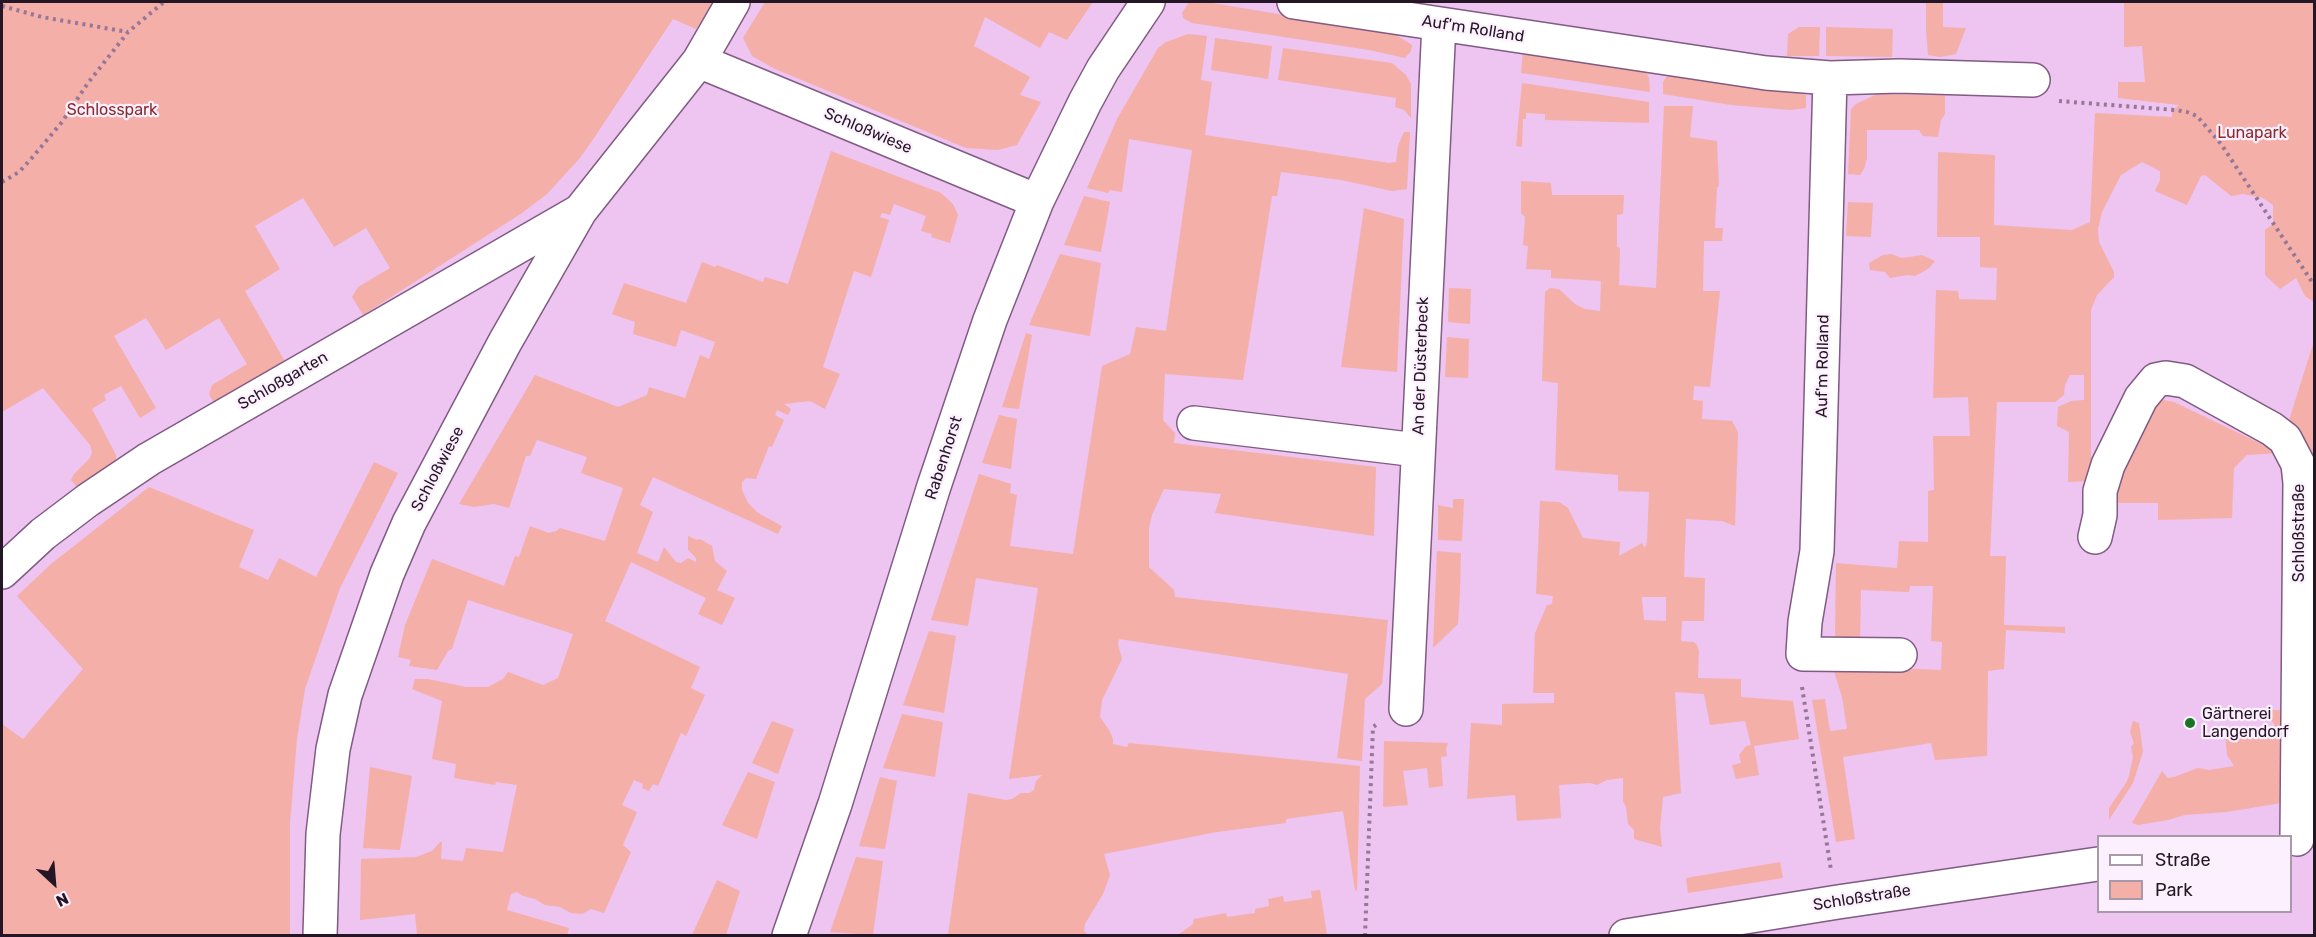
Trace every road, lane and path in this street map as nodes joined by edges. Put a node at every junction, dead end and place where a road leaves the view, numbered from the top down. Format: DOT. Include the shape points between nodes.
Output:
graph roads {
  1 [pos="164,2"];
  2 [pos="733,2"];
  3 [pos="1148,2"];
  4 [pos="1294,2"];
  5 [pos="2,6"];
  6 [pos="1439,24"];
  7 [pos="128,32"];
  8 [pos="699,61"];
  9 [pos="1830,78"];
  10 [pos="2033,80"];
  11 [pos="2,182"];
  12 [pos="1037,201"];
  13 [pos="580,211"];
  14 [pos="2314,285"];
  15 [pos="1194,423"];
  16 [pos="1418,450"];
  17 [pos="2095,537"];
  18 [pos="2,572"];
  19 [pos="1803,654"];
  20 [pos="1900,655"];
  21 [pos="1406,709"];
  22 [pos="1373,728"];
  23 [pos="2301,839"];
  24 [pos="2097,864"];
  25 [pos="1838,902"];
  26 [pos="320,936"];
  27 [pos="789,936"];
  28 [pos="1365,936"];
  29 [pos="1626,936"];
  1 -- 7 [label="path"];
  2 -- 8 [label="street, Schloßwiese"];
  3 -- 12 [label="street, Rabenhorst" via="1103,69"];
  4 -- 6 [label="street, Auf'm Rolland"];
  5 -- 7 [label="path"];
  6 -- 9 [label="street, Auf'm Rolland" via="1728,68"];
  6 -- 16 [label="street, An der Düsterbeck"];
  7 -- 11 [label="path" via="46,143 19,172"];
  8 -- 12 [label="street, Schloßwiese"];
  8 -- 13 [label="street, Schloßwiese"];
  9 -- 10 [label="street, Auf'm Rolland"];
  9 -- 19 [label="street, Auf'm Rolland" via="1818,551"];
  10 -- 14 [label="path" via="2050,98 2060,101 2187,111 2197,116 2221,144"];
  12 -- 27 [label="street, Rabenhorst" via="986,331"];
  13 -- 18 [label="street, Schloßgarten" via="149,459 43,534"];
  13 -- 26 [label="street, Schloßwiese" via="409,523 387,574 345,694 333,749 323,834"];
  15 -- 16 [label="street"];
  16 -- 21 [label="street, An der Düsterbeck"];
  17 -- 23 [label="street, Schloßstraße" via="2100,491 2108,465 2141,398 2156,380 2185,381 2285,439 2298,464 2300,483"];
  19 -- 20 [label="street"];
  19 -- 25 [label="path" via="1803,701"];
  22 -- 28 [label="path"];
  24 -- 25 [label="street, Schloßstraße"];
  25 -- 29 [label="street, Schloßstraße"];
}
